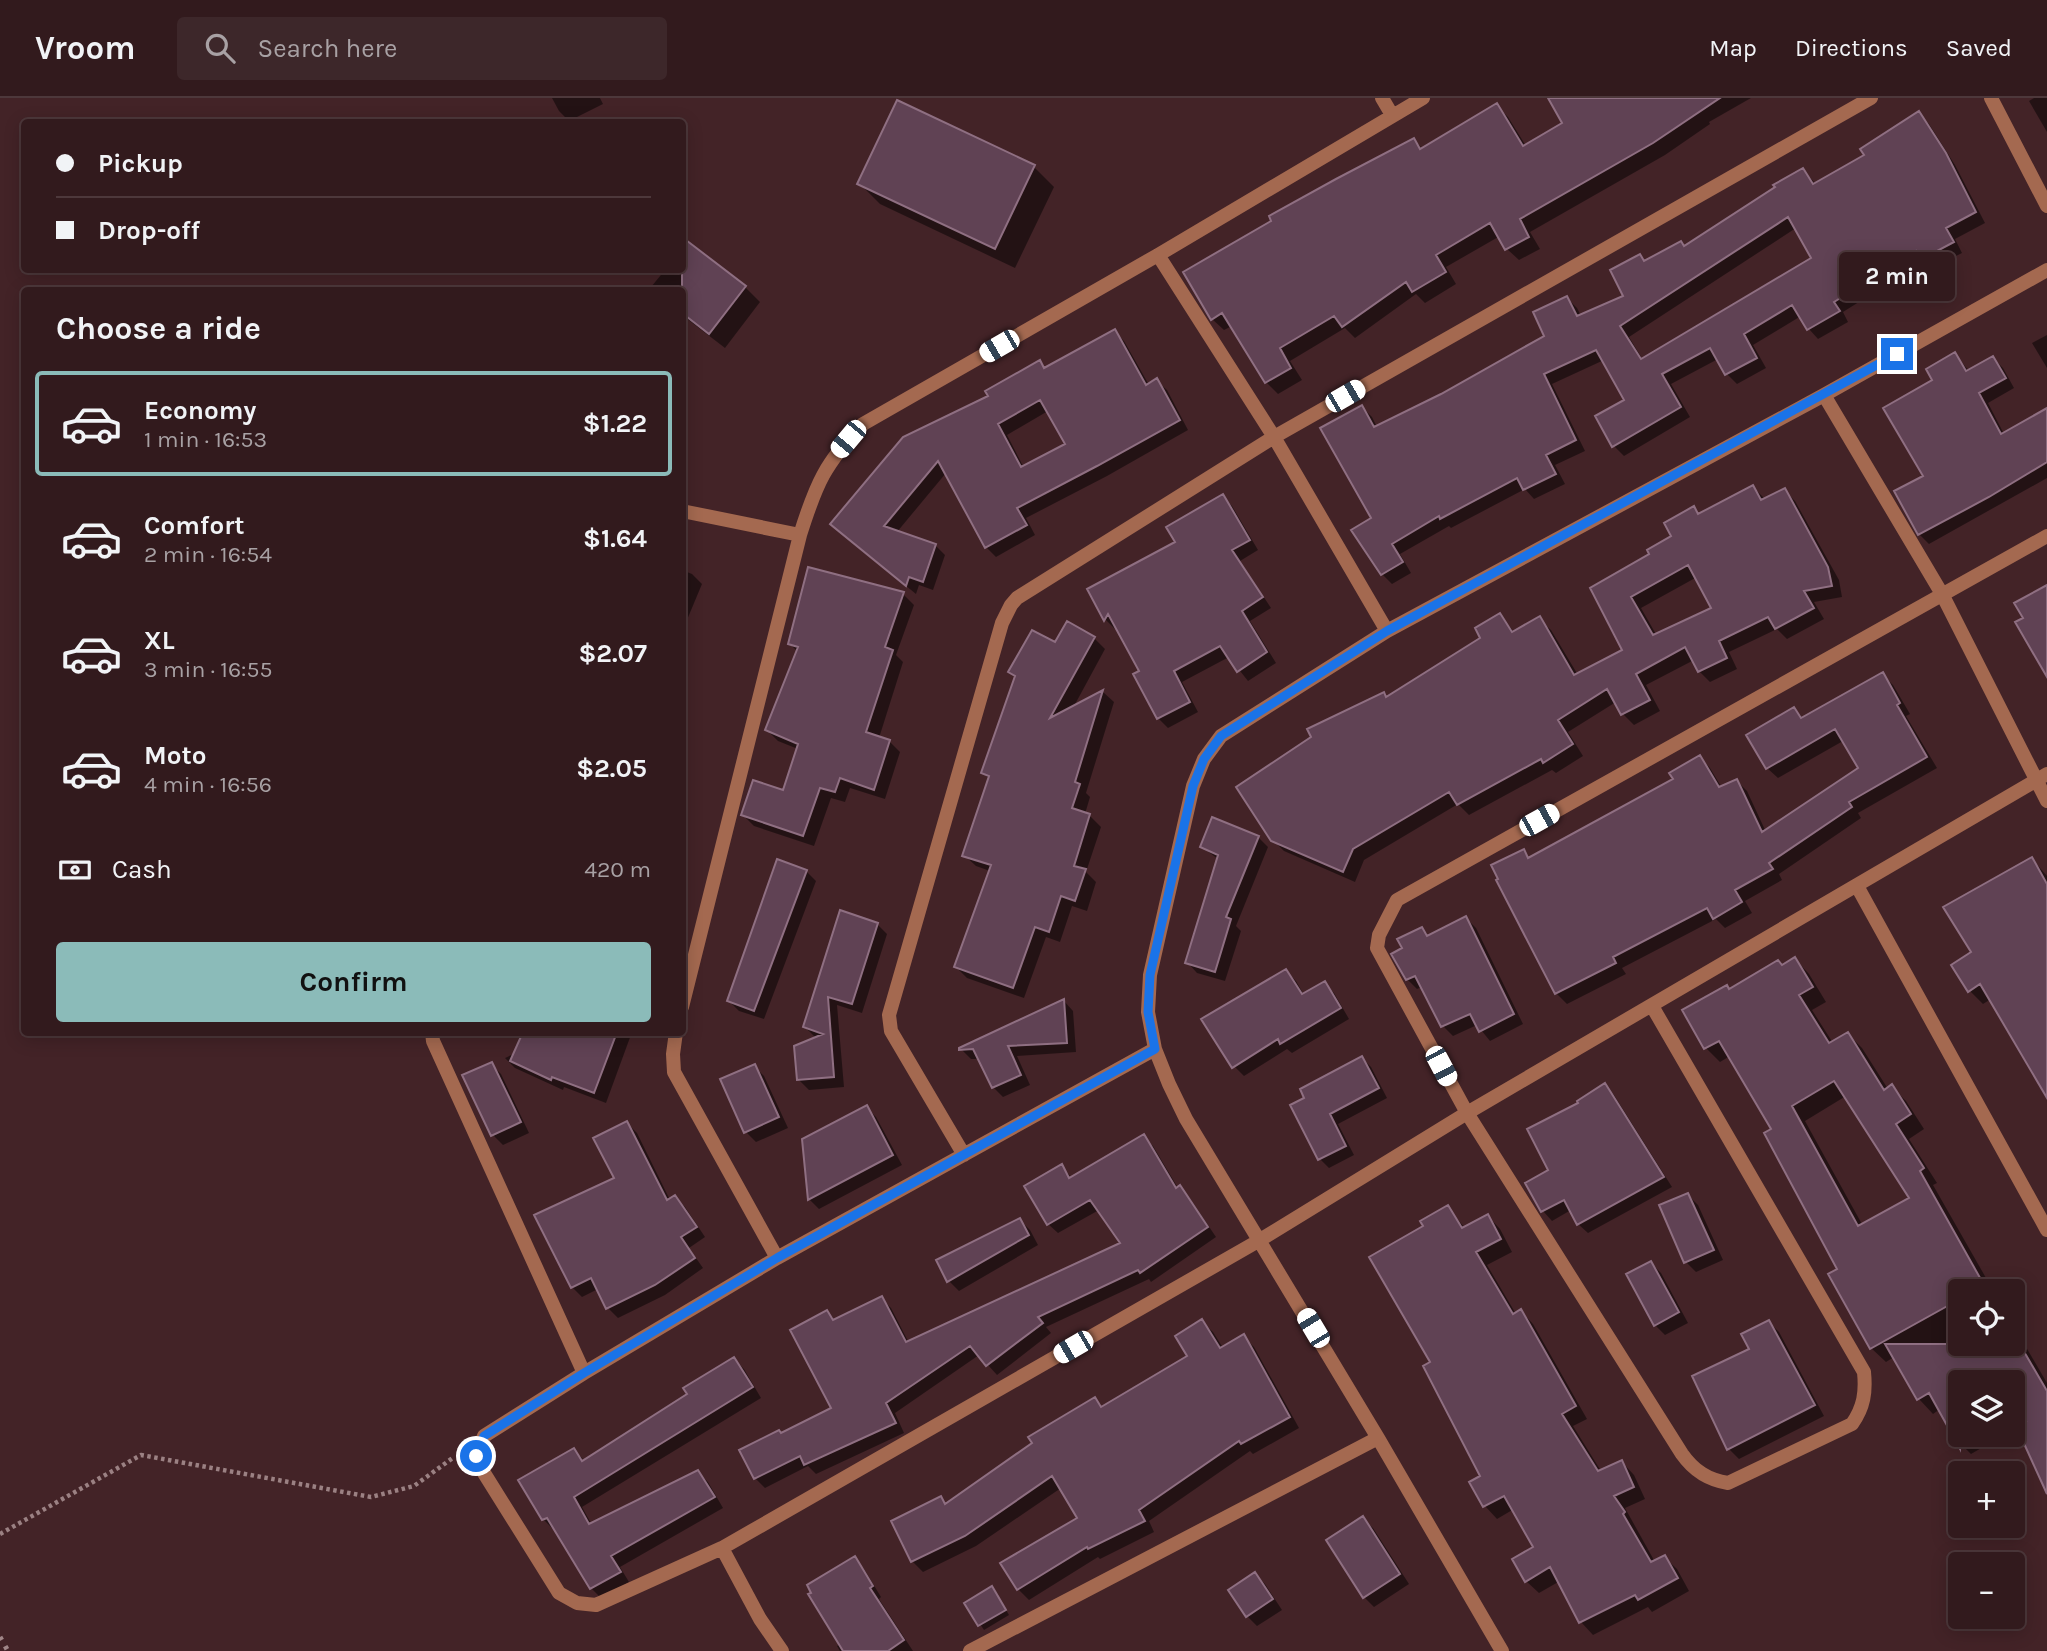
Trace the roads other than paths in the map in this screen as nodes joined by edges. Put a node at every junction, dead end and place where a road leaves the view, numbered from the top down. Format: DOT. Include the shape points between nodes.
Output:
graph roads {
  1 [pos="1382,98"];
  2 [pos="1423,98"];
  3 [pos="1871,98"];
  4 [pos="1991,98"];
  5 [pos="1392,115"];
  6 [pos="2047,206"];
  7 [pos="1158,254"];
  8 [pos="2047,270"];
  9 [pos="1824,395"];
  10 [pos="1273,437"];
  11 [pos="686,512"];
  12 [pos="800,535"];
  13 [pos="2047,536"];
  14 [pos="1942,594"];
  15 [pos="1387,631"];
  16 [pos="2041,777"];
  17 [pos="2047,801"];
  18 [pos="1857,886"];
  19 [pos="686,991"];
  20 [pos="1652,1006"];
  21 [pos="432,1036"];
  22 [pos="675,1036"];
  23 [pos="1155,1049"];
  24 [pos="1467,1113"];
  25 [pos="964,1155"];
  26 [pos="2047,1230"];
  27 [pos="1260,1240"];
  28 [pos="777,1258"];
  29 [pos="584,1373"];
  30 [pos="1378,1438"];
  31 [pos="722,1548"];
  32 [pos="782,1651"];
  33 [pos="970,1651"];
  34 [pos="1503,1651"];
  1 -- 5 [label="street"];
  2 -- 5 [label="street"];
  3 -- 10 [label="street"];
  4 -- 6 [label="street"];
  5 -- 7 [label="street"];
  7 -- 10 [label="street"];
  7 -- 12 [label="street" via="863,424 814,489"];
  8 -- 9 [label="street"];
  9 -- 14 [label="street"];
  9 -- 15 [label="street"];
  10 -- 15 [label="street"];
  10 -- 25 [label="street" via="1017,598 1002,623 889,1015 891,1031"];
  11 -- 12 [label="street"];
  12 -- 19 [label="street"];
  13 -- 14 [label="street"];
  14 -- 16 [label="street"];
  14 -- 24 [label="street" via="1397,900 1377,948"];
  15 -- 23 [label="street" via="1221,736 1204,759 1193,786 1150,975 1148,1012"];
  16 -- 17 [label="street"];
  16 -- 18 [label="street"];
  18 -- 20 [label="street"];
  18 -- 26 [label="street"];
  20 -- 24 [label="street"];
  20 -- 24 [label="street" via="1864,1372 1864,1399 1852,1424 1728,1483 1714,1481 1690,1465"];
  21 -- 29 [label="street"];
  22 -- 28 [label="street" via="674,1072"];
  23 -- 25 [label="street"];
  23 -- 27 [label="street" via="1186,1119"];
  24 -- 27 [label="street"];
  25 -- 28 [label="street"];
  27 -- 30 [label="street"];
  27 -- 31 [label="street"];
  28 -- 29 [label="street"];
  29 -- 31 [label="street" via="484,1436 476,1456 559,1593 577,1603 596,1605"];
  30 -- 33 [label="street"];
  30 -- 34 [label="street"];
  31 -- 32 [label="street"];
}
